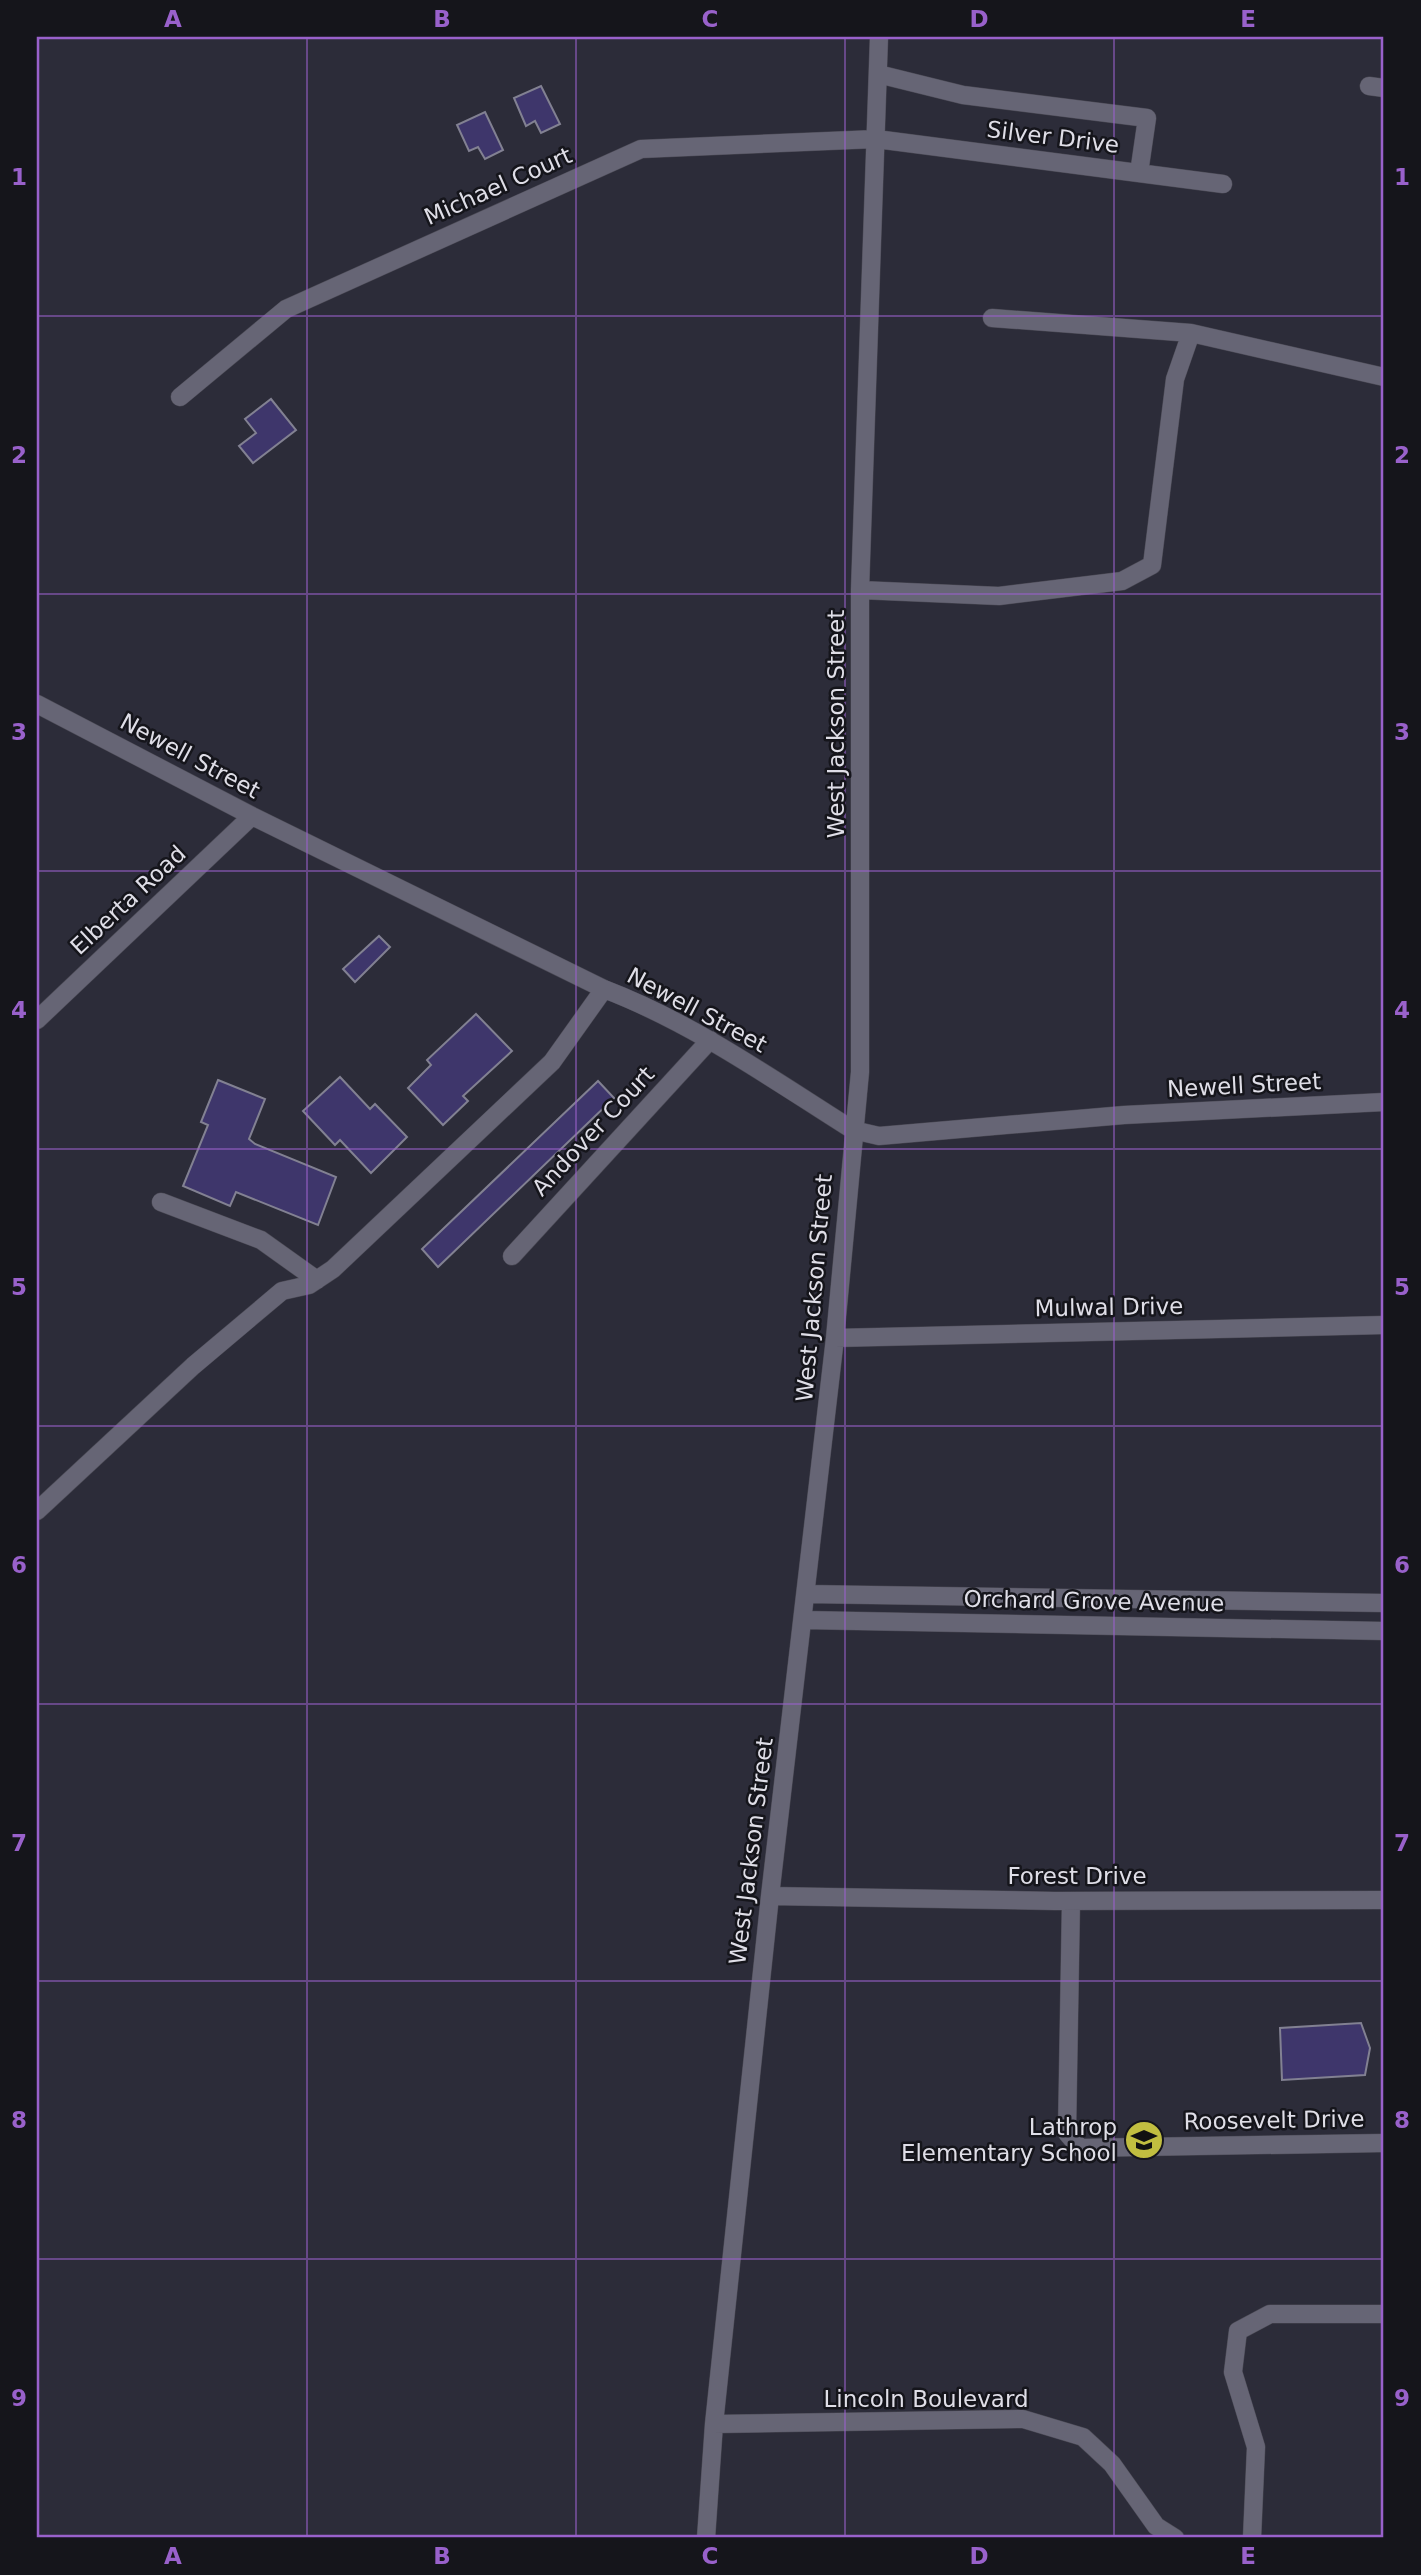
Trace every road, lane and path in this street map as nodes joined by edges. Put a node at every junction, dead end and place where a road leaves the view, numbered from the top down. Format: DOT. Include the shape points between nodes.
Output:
graph roads {
  1 [pos="878,37"];
  2 [pos="878,74"];
  3 [pos="876,139"];
  4 [pos="1139,173"];
  5 [pos="1223,184"];
  6 [pos="992,318"];
  7 [pos="1191,333"];
  8 [pos="1384,377"];
  9 [pos="180,397"];
  10 [pos="860,590"];
  11 [pos="37,704"];
  12 [pos="252,816"];
  13 [pos="604,989"];
  14 [pos="37,1020"];
  15 [pos="710,1040"];
  16 [pos="1384,1102"];
  17 [pos="853,1129"];
  18 [pos="161,1202"];
  19 [pos="512,1256"];
  20 [pos="317,1280"];
  21 [pos="1384,1325"];
  22 [pos="835,1338"];
  23 [pos="37,1511"];
  24 [pos="806,1594"];
  25 [pos="1384,1603"];
  26 [pos="803,1620"];
  27 [pos="1384,1631"];
  28 [pos="770,1896"];
  29 [pos="1384,1900"];
  30 [pos="1071,1901"];
  31 [pos="1384,2143"];
  32 [pos="1384,2314"];
  33 [pos="713,2424"];
  34 [pos="706,2538"];
  35 [pos="1175,2538"];
  36 [pos="1252,2538"];
  1 -- 2 [label="street, West Jackson Street"];
  2 -- 3 [label="street, West Jackson Street"];
  2 -- 4 [label="street" via="963,95 1147,118"];
  3 -- 4 [label="street, Silver Drive"];
  3 -- 9 [label="street, Michael Court" via="641,149 286,309"];
  3 -- 10 [label="street, West Jackson Street"];
  4 -- 5 [label="street, Silver Drive"];
  6 -- 7 [label="street"];
  7 -- 8 [label="street"];
  7 -- 10 [label="street" via="1175,379 1152,565 1122,581 999,596"];
  10 -- 17 [label="street, West Jackson Street" via="860,1072"];
  11 -- 12 [label="street, Newell Street"];
  12 -- 13 [label="street, Newell Street"];
  12 -- 14 [label="street, Elberta Road"];
  13 -- 15 [label="street, Newell Street"];
  13 -- 20 [label="street" via="552,1062"];
  15 -- 17 [label="street, Newell Street"];
  15 -- 19 [label="street, Andover Court"];
  16 -- 17 [label="street, Newell Street" via="1124,1115 879,1136"];
  17 -- 22 [label="street, West Jackson Street"];
  18 -- 20 [label="street" via="261,1240"];
  20 -- 23 [label="street" via="282,1291 192,1366"];
  21 -- 22 [label="street, Mulwal Drive"];
  22 -- 24 [label="street, West Jackson Street"];
  24 -- 25 [label="street, Orchard Grove Avenue"];
  24 -- 26 [label="street, West Jackson Street"];
  26 -- 27 [label="street, Orchard Grove Avenue"];
  26 -- 28 [label="street, West Jackson Street"];
  28 -- 30 [label="street, Forest Drive"];
  28 -- 33 [label="street, West Jackson Street"];
  29 -- 30 [label="street, Forest Drive"];
  30 -- 31 [label="street, Roosevelt Drive" via="1067,2133 1080,2148"];
  32 -- 36 [label="street" via="1270,2314 1238,2331 1233,2372 1256,2447"];
  33 -- 34 [label="street, West Jackson Street"];
  33 -- 35 [label="street, Lincoln Boulevard" via="1023,2420 1083,2437 1112,2464 1156,2526"];
}
